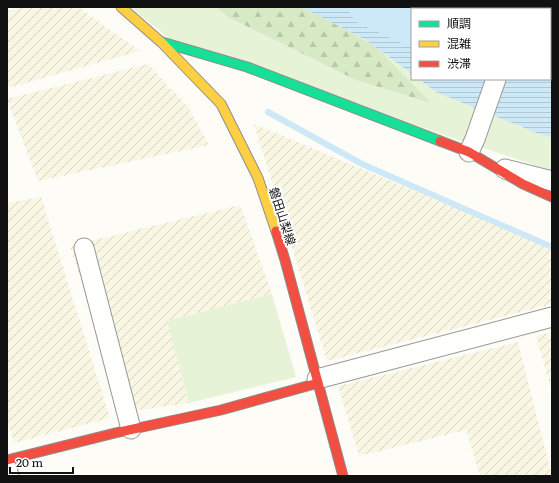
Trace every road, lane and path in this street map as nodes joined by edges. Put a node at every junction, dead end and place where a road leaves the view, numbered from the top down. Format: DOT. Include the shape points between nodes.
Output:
graph roads {
  1 [pos="121,7"];
  2 [pos="161,42"];
  3 [pos="496,80"];
  4 [pos="472,145"];
  5 [pos="490,165"];
  6 [pos="552,181"];
  7 [pos="552,197"];
  8 [pos="84,248"];
  9 [pos="552,317"];
  10 [pos="317,381"];
  11 [pos="131,429"];
  12 [pos="7,460"];
  13 [pos="7,468"];
  14 [pos="9,476"];
  15 [pos="343,476"];
  1 -- 2 [label="street, 磐田山梨線"];
  2 -- 4 [label="street" via="247,67"];
  2 -- 10 [label="street, 磐田山梨線" via="221,104 258,178 285,260"];
  3 -- 4 [label="street"];
  4 -- 5 [label="street"];
  5 -- 6 [label="street"];
  5 -- 7 [label="street"];
  8 -- 11 [label="street"];
  9 -- 10 [label="street"];
  10 -- 11 [label="street" via="222,410"];
  10 -- 15 [label="street, 磐田山梨線"];
  11 -- 12 [label="street"];
  13 -- 14 [label="street"];
}
